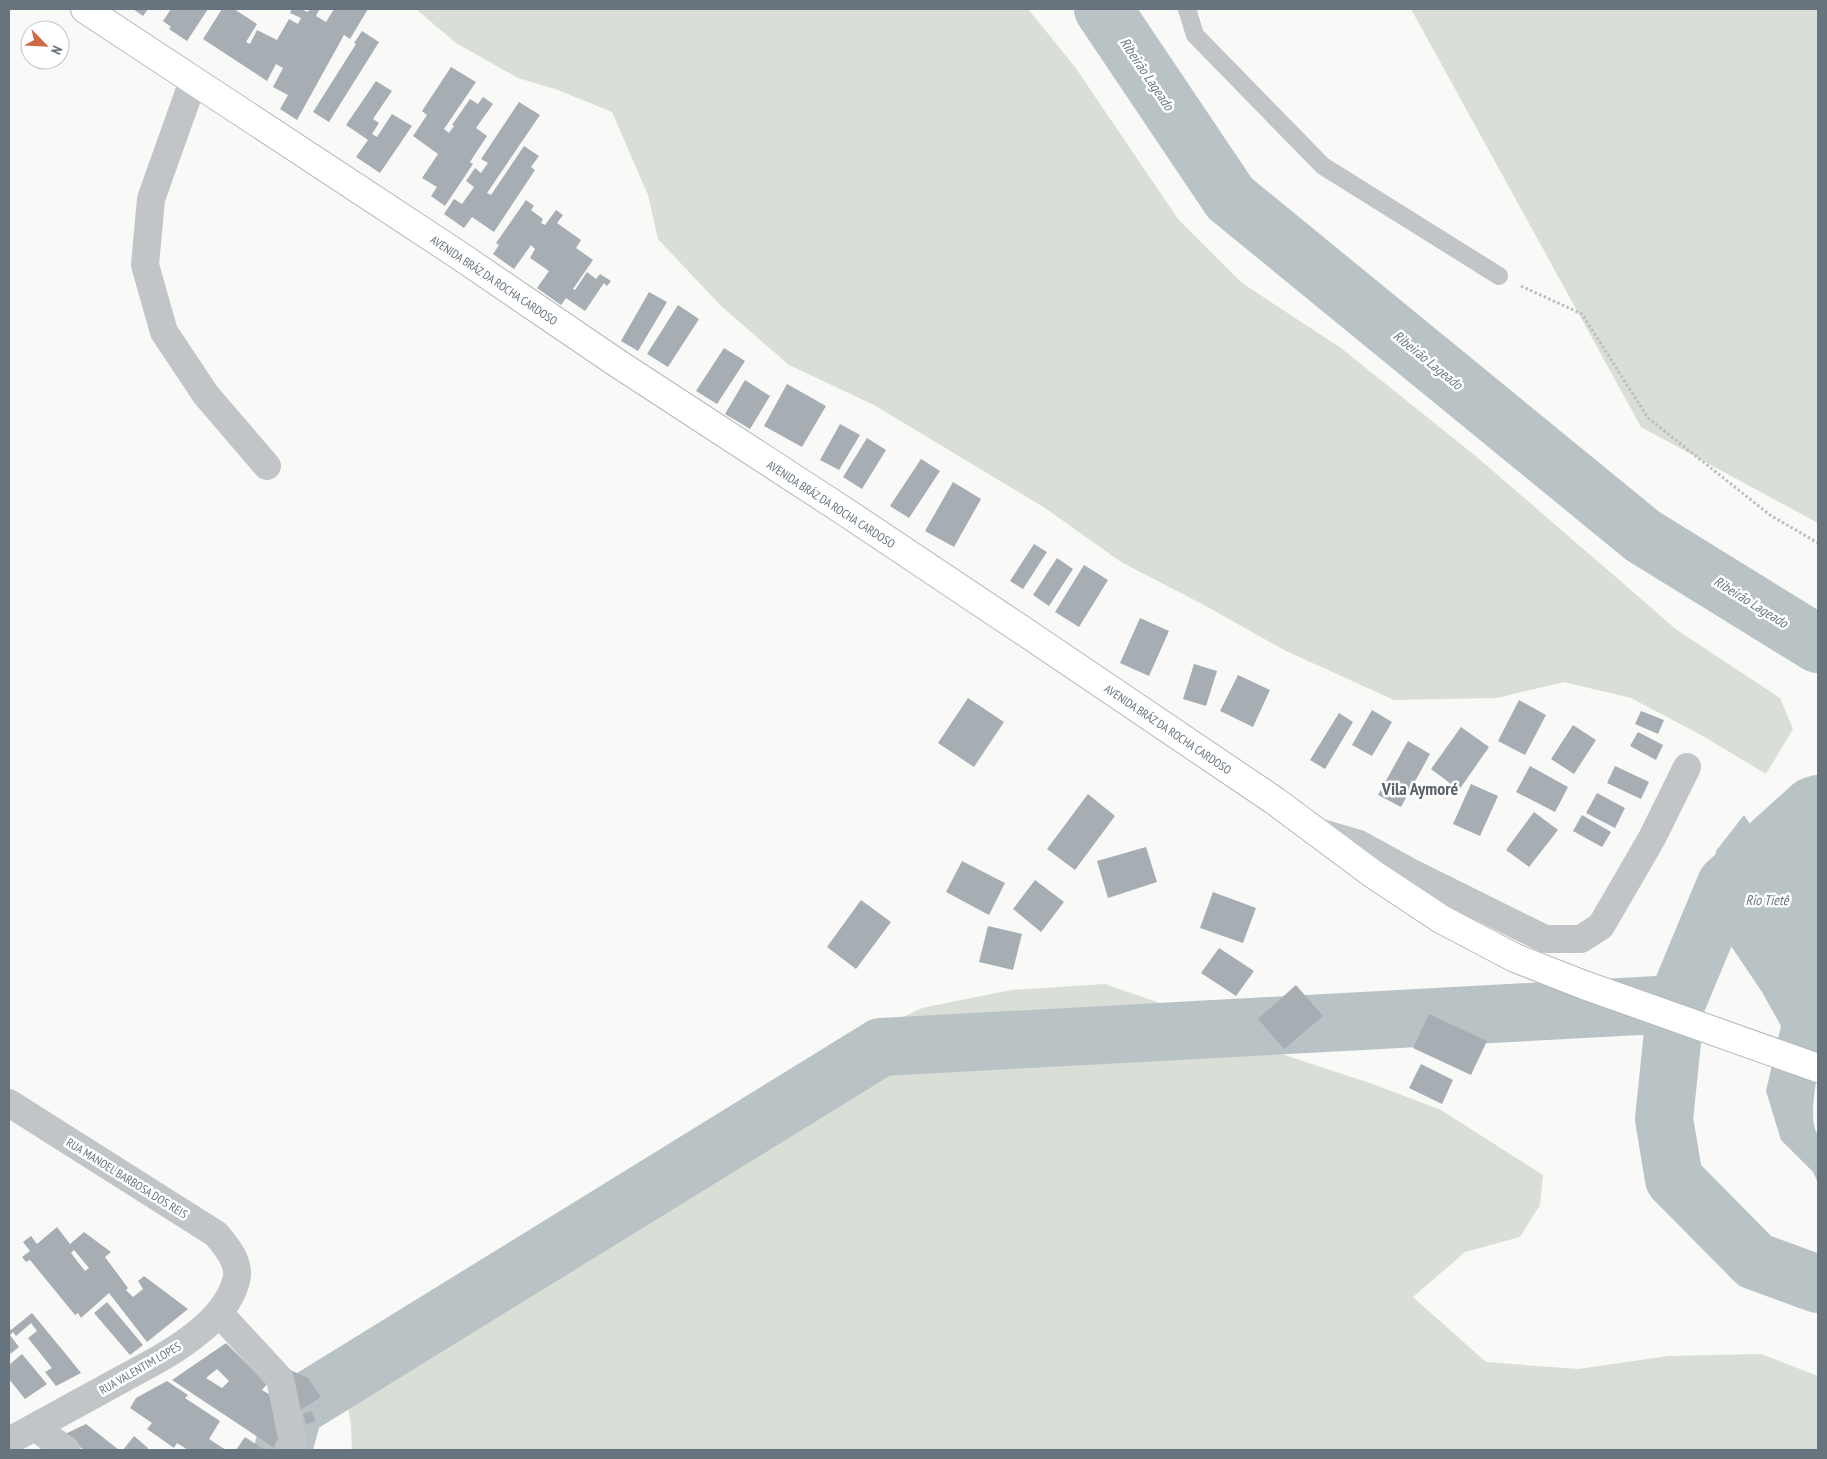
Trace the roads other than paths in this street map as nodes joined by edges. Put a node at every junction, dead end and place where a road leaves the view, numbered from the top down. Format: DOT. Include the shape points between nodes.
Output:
graph roads {
  1 [pos="85,9"];
  2 [pos="1187,9"];
  3 [pos="192,81"];
  4 [pos="1498,276"];
  5 [pos="267,466"];
  6 [pos="1687,767"];
  7 [pos="1316,831"];
  8 [pos="1818,1068"];
  9 [pos="9,1103"];
  10 [pos="236,1263"];
  11 [pos="218,1313"];
  12 [pos="35,1427"];
  13 [pos="9,1441"];
  14 [pos="66,1450"];
  15 [pos="288,1450"];
  1 -- 3 [label="street, AVENIDA BRÁZ DA ROCHA CARDOSO"];
  2 -- 4 [label="lane" via="1195,35 1323,166"];
  3 -- 5 [label="street" via="151,199 145,265 164,332 206,395"];
  3 -- 7 [label="street, AVENIDA BRÁZ DA ROCHA CARDOSO" via="844,511"];
  6 -- 7 [label="street" via="1652,838 1602,926 1581,939 1545,939 1359,844"];
  7 -- 8 [label="street, AVENIDA BRÁZ DA ROCHA CARDOSO" via="1373,874 1441,918 1515,958"];
  9 -- 10 [label="street, RUA MANOEL BARBOSA DOS REIS" via="216,1234"];
  10 -- 11 [label="street, RUA VALENTIM LOPES" via="237,1280"];
  11 -- 12 [label="street, RUA VALENTIM LOPES" via="201,1331 162,1357"];
  11 -- 15 [label="street" via="280,1379 293,1442"];
  12 -- 13 [label="street, RUA VALENTIM LOPES"];
  12 -- 14 [label="street"];
}
